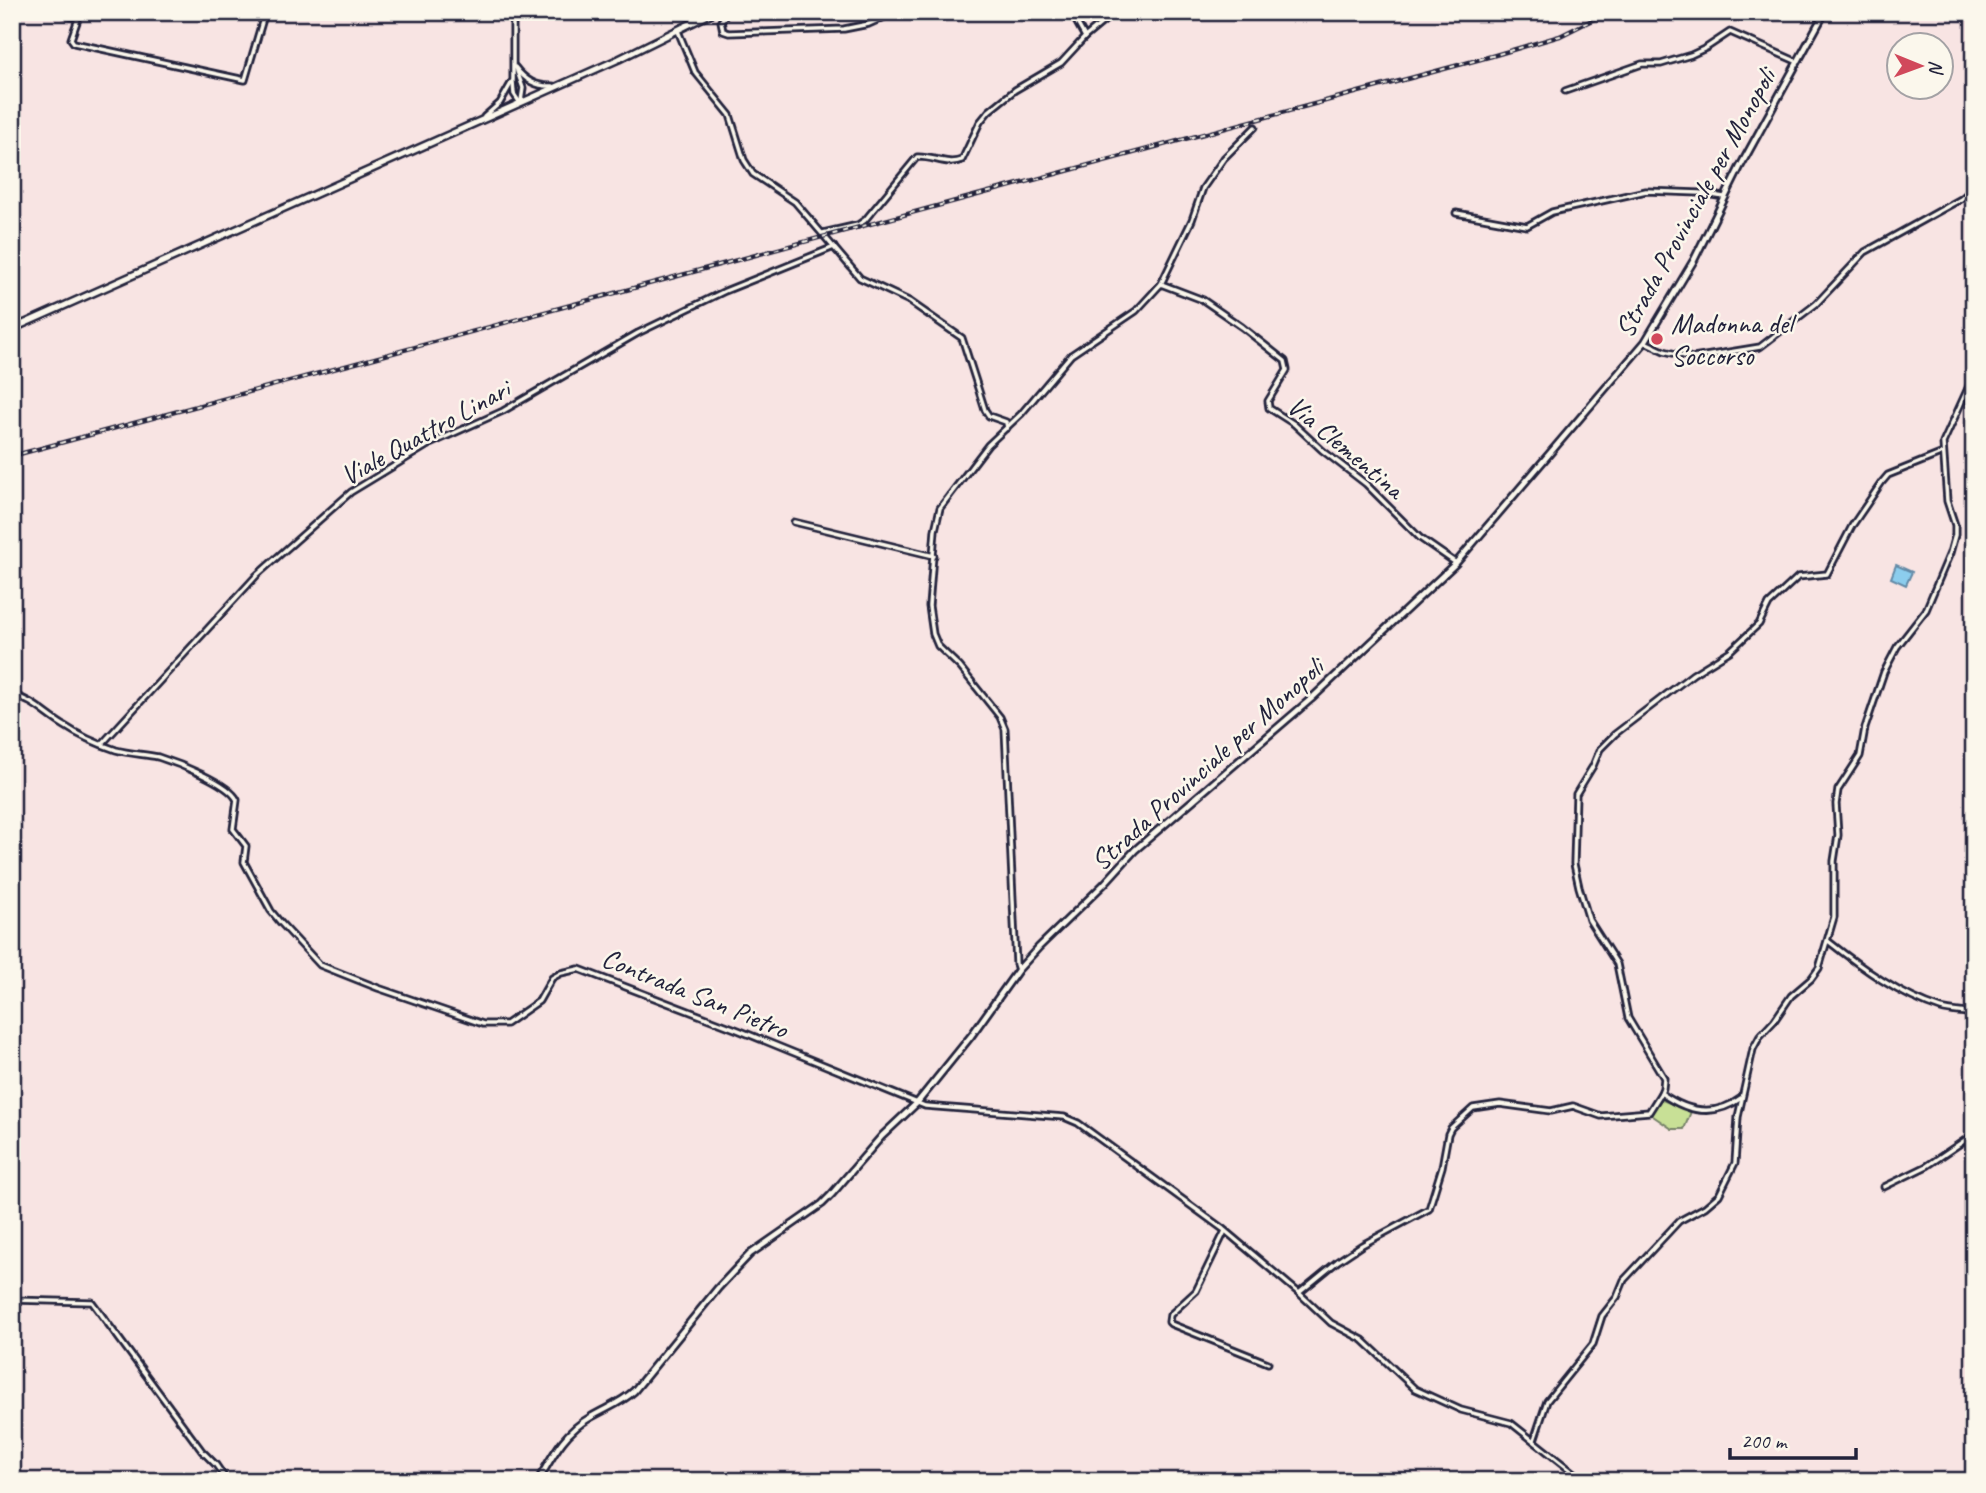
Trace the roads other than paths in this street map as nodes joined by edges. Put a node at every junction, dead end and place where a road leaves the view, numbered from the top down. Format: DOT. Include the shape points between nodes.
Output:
graph roads {
  1 [pos="58,12"];
  2 [pos="265,12"];
  3 [pos="513,12"];
  4 [pos="701,12"];
  5 [pos="714,12"];
  6 [pos="728,12"];
  7 [pos="896,12"];
  8 [pos="1071,12"];
  9 [pos="1115,12"];
  10 [pos="1825,12"];
  11 [pos="688,26"];
  12 [pos="678,31"];
  13 [pos="1085,37"];
  14 [pos="1798,62"];
  15 [pos="515,67"];
  16 [pos="513,80"];
  17 [pos="560,85"];
  18 [pos="1565,91"];
  19 [pos="520,103"];
  20 [pos="480,121"];
  21 [pos="1255,127"];
  22 [pos="1974,188"];
  23 [pos="1724,197"];
  24 [pos="1456,213"];
  25 [pos="822,234"];
  26 [pos="834,247"];
  27 [pos="1161,284"];
  28 [pos="12,330"];
  29 [pos="1645,342"];
  30 [pos="1974,375"];
  31 [pos="1007,428"];
  32 [pos="1943,453"];
  33 [pos="794,522"];
  34 [pos="934,556"];
  35 [pos="1456,563"];
  36 [pos="12,695"];
  37 [pos="102,744"];
  38 [pos="1828,941"];
  39 [pos="1018,970"];
  40 [pos="1974,1014"];
  41 [pos="1661,1093"];
  42 [pos="1742,1098"];
  43 [pos="917,1103"];
  44 [pos="1974,1134"];
  45 [pos="1884,1187"];
  46 [pos="1225,1231"];
  47 [pos="1299,1293"];
  48 [pos="12,1300"];
  49 [pos="1268,1363"];
  50 [pos="1534,1440"];
  51 [pos="1582,1480"];
  52 [pos="227,1481"];
  53 [pos="538,1481"];
  1 -- 2 [label="street" via="78,19 71,39 74,43 245,80"];
  3 -- 15 [label="street"];
  4 -- 11 [label="street"];
  5 -- 11 [label="main road"];
  6 -- 7 [label="street" via="721,20 723,31 729,33 844,29"];
  8 -- 13 [label="street"];
  9 -- 13 [label="street"];
  10 -- 14 [label="street, Strada Provinciale per Monopoli"];
  11 -- 12 [label="main road"];
  12 -- 17 [label="main road"];
  12 -- 25 [label="street" via="695,72 730,115 749,169 795,202"];
  13 -- 25 [label="street" via="1061,62 989,111 962,160 953,163 918,157 862,223"];
  14 -- 18 [label="street" via="1730,32 1691,55 1642,64"];
  14 -- 23 [label="street, Strada Provinciale per Monopoli"];
  15 -- 16 [label="street"];
  15 -- 17 [label="street" via="536,85"];
  15 -- 19 [label="street" via="523,88"];
  16 -- 19 [label="street"];
  16 -- 20 [label="street" via="500,103"];
  17 -- 19 [label="main road"];
  19 -- 20 [label="main road"];
  20 -- 28 [label="main road"];
  21 -- 27 [label="street" via="1207,181"];
  22 -- 29 [label="street" via="1865,252 1816,304 1760,347 1693,358"];
  23 -- 24 [label="street" via="1646,191 1552,212 1527,226"];
  23 -- 29 [label="street, Strada Provinciale per Monopoli" via="1694,260"];
  25 -- 26 [label="street"];
  26 -- 31 [label="street" via="860,278 909,301 962,338 985,410 1006,422"];
  26 -- 37 [label="street, Viale Quattro Linari" via="638,333 503,411 430,444 351,492 257,575"];
  27 -- 31 [label="street" via="1136,311 1076,350"];
  27 -- 35 [label="street, Via Clementina" via="1203,300 1285,361 1287,370 1268,401 1269,408 1294,424 1420,537"];
  29 -- 35 [label="street, Strada Provinciale per Monopoli"];
  30 -- 32 [label="street" via="1943,443"];
  31 -- 34 [label="street" via="942,504"];
  32 -- 38 [label="street" via="1955,535 1926,610 1884,672 1860,756 1838,790"];
  32 -- 41 [label="street" via="1888,475 1852,526 1827,573 1798,577 1730,650 1615,734 1578,789 1575,875 1589,920 1617,964 1628,1018 1664,1078"];
  33 -- 34 [label="street"];
  34 -- 39 [label="street" via="929,610 935,640 985,697 1005,729"];
  35 -- 39 [label="street, Strada Provinciale per Monopoli" via="1311,699 1135,850"];
  36 -- 37 [label="street, Contrada San Pietro"];
  37 -- 43 [label="street, Contrada San Pietro" via="169,761 236,796 233,825 246,846 244,862 271,911 326,969 489,1025 511,1022 538,1001 552,978 572,969 584,970"];
  38 -- 40 [label="street" via="1894,987 1939,1008"];
  38 -- 42 [label="street" via="1816,974 1791,996 1756,1042"];
  39 -- 43 [label="street, Strada Provinciale per Monopoli"];
  41 -- 42 [label="street" via="1678,1105 1714,1111"];
  41 -- 47 [label="street" via="1649,1112 1640,1114 1595,1115 1573,1106 1551,1111 1500,1104 1473,1108 1448,1134 1429,1209 1362,1245"];
  42 -- 50 [label="street" via="1735,1163 1720,1195 1679,1221 1624,1280 1602,1316 1593,1344 1547,1401"];
  43 -- 46 [label="street, Contrada San Pietro" via="1064,1117"];
  43 -- 53 [label="street, Strada Provinciale per Monopoli" via="822,1204 750,1254 634,1391 574,1428"];
  44 -- 45 [label="street" via="1927,1166"];
  46 -- 47 [label="street, Contrada San Pietro"];
  46 -- 49 [label="street" via="1196,1290 1170,1315 1169,1322"];
  47 -- 50 [label="street, Contrada San Pietro" via="1331,1323 1363,1340 1422,1393 1461,1410 1507,1421"];
  48 -- 52 [label="street" via="92,1302"];
  50 -- 51 [label="street, Contrada San Pietro"];
}
